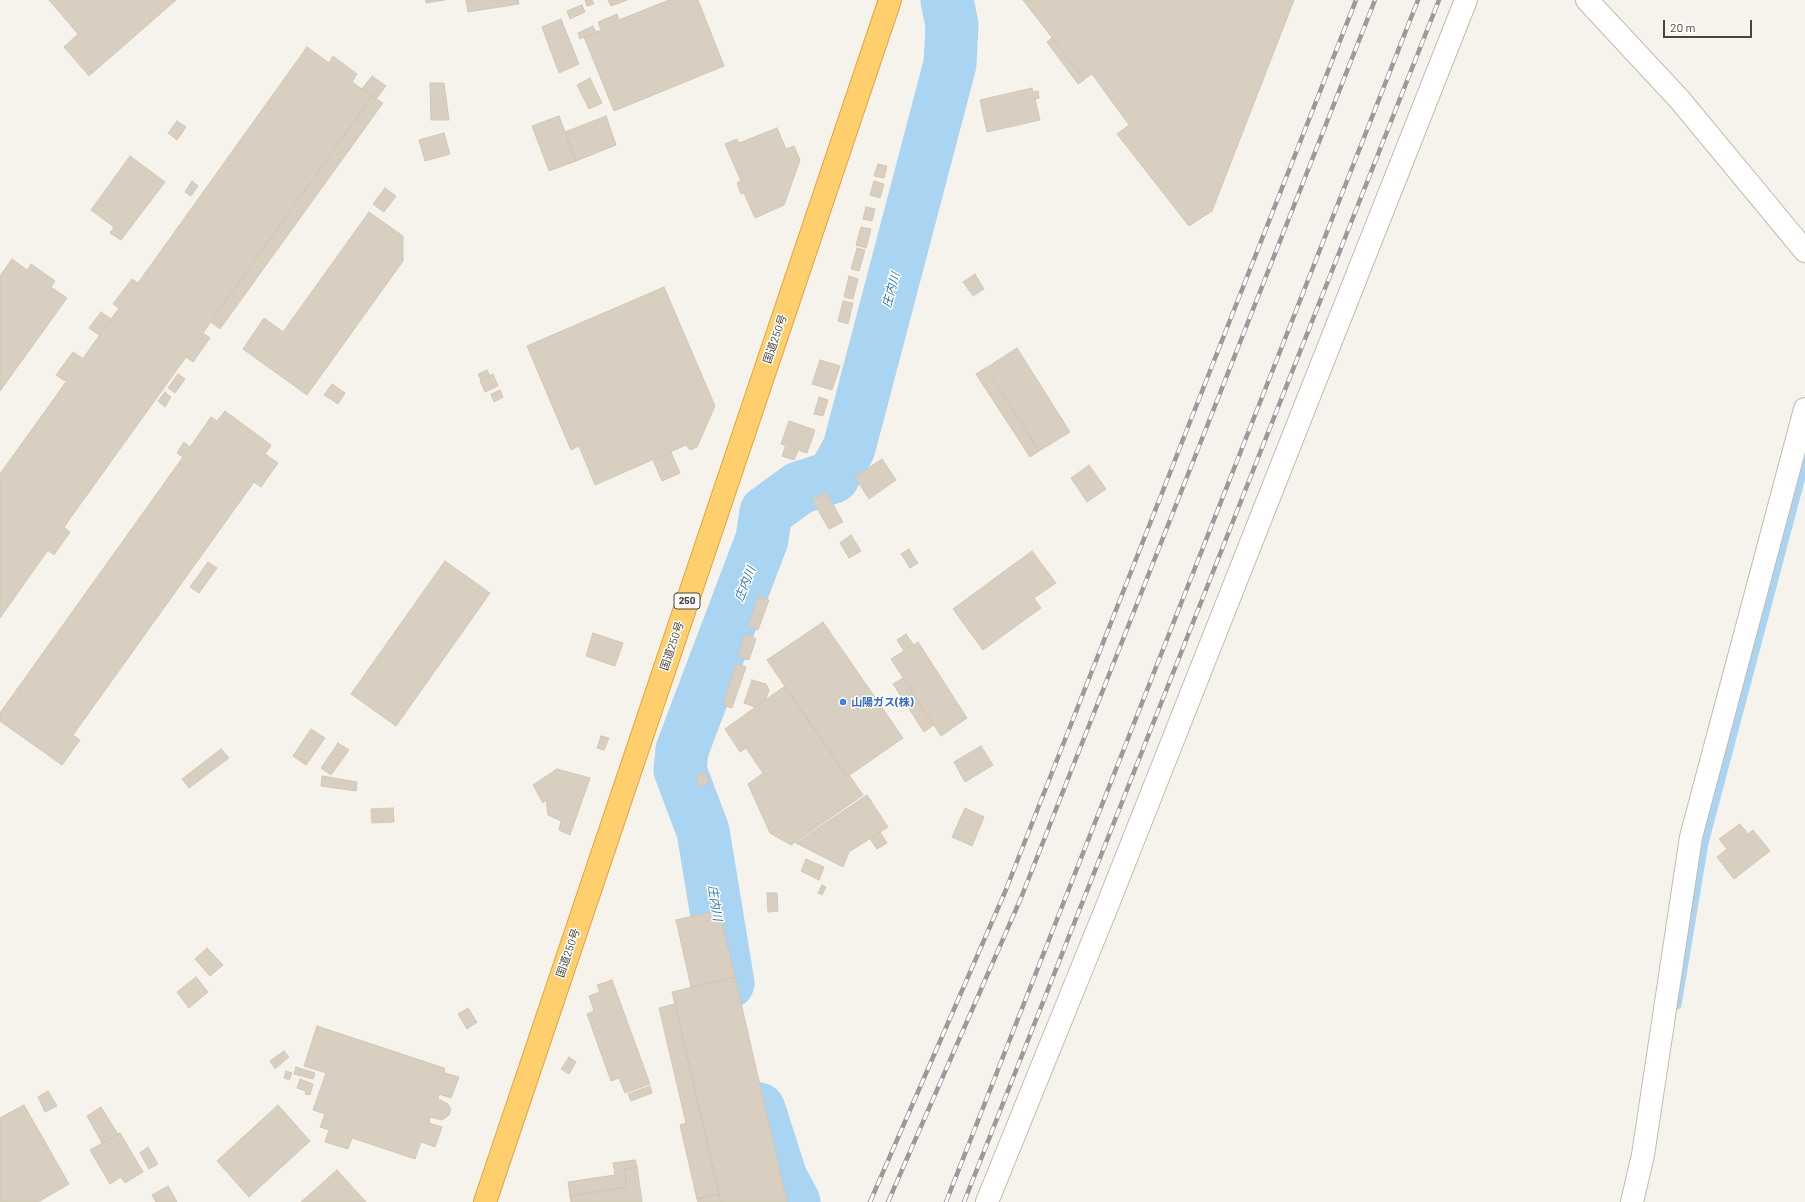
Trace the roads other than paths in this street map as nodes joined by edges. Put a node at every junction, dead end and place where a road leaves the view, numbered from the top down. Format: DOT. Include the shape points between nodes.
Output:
graph roads {
  1 [pos="890,0"];
  2 [pos="1466,0"];
  3 [pos="1588,0"];
  4 [pos="1805,251"];
  5 [pos="1805,409"];
  6 [pos="484,1202"];
  7 [pos="987,1202"];
  8 [pos="1632,1202"];
  1 -- 6 [label="highway, 国道250号 / 250"];
  2 -- 7 [label="street" via="1111,897"];
  3 -- 4 [label="street" via="1680,100"];
  5 -- 8 [label="street" via="1691,837 1643,1155"];
}
